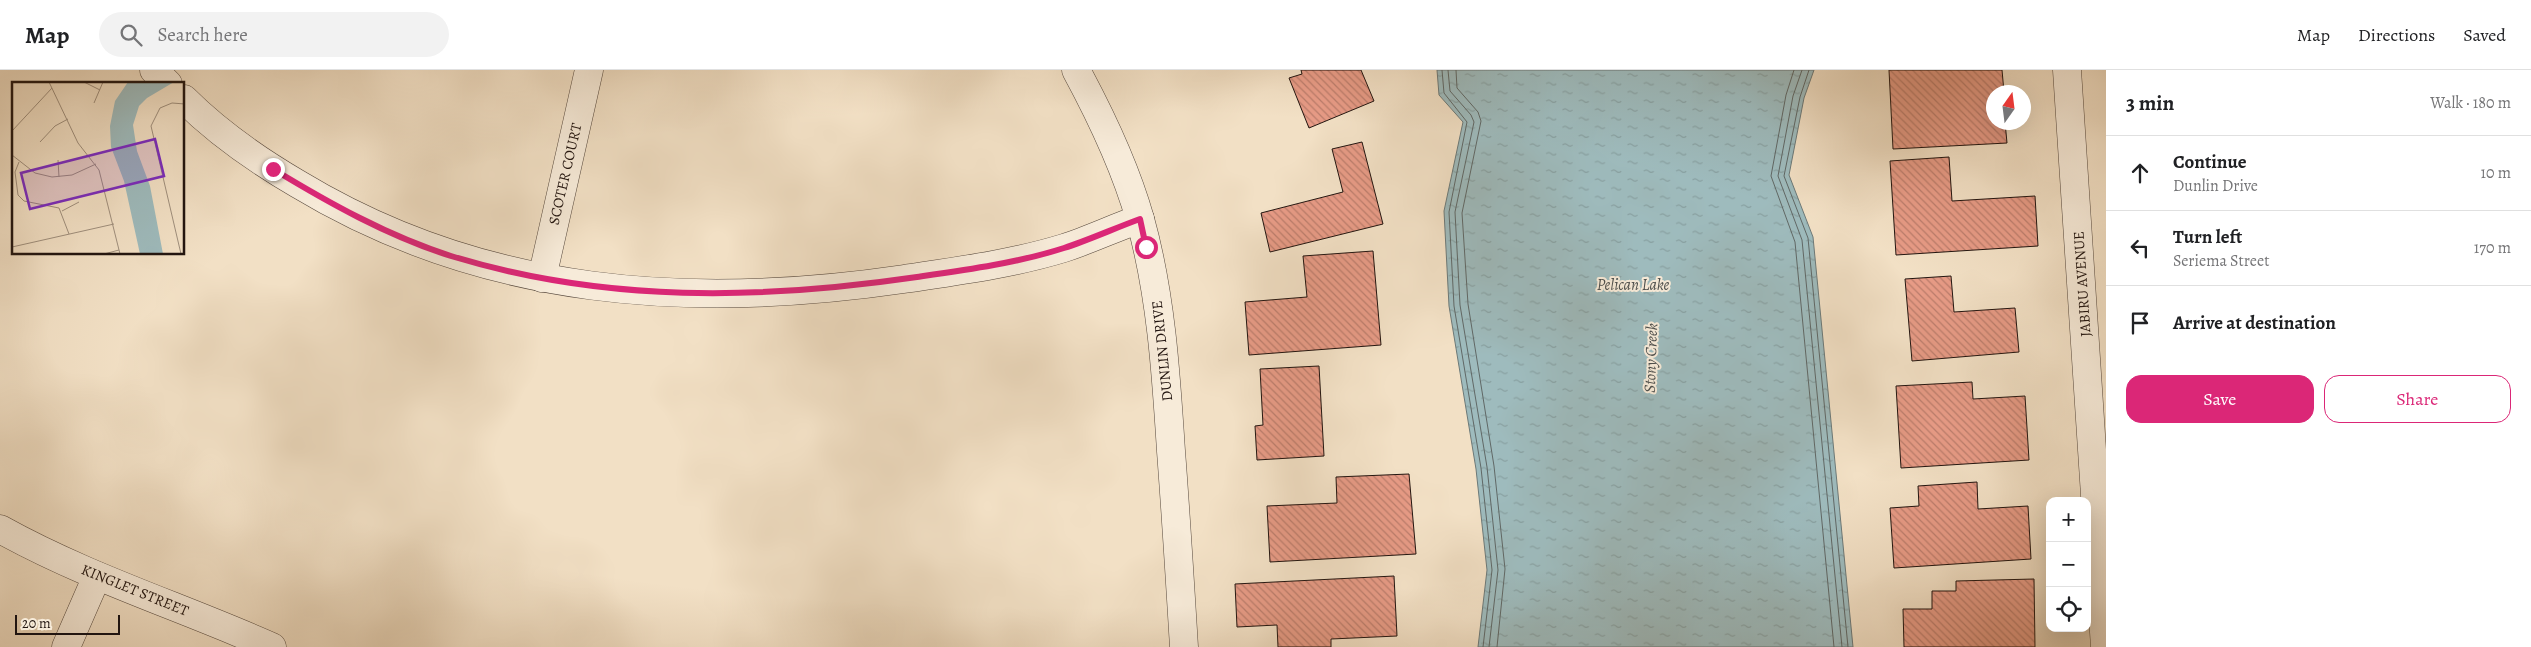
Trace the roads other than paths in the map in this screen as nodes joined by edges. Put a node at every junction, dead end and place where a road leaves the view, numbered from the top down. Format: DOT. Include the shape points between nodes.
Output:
graph roads {
  1 [pos="154,70"];
  2 [pos="589,70"];
  3 [pos="1076,70"];
  4 [pos="2068,70"];
  5 [pos="166,82"];
  6 [pos="185,100"];
  7 [pos="1140,219"];
  8 [pos="542,278"];
  9 [pos="0,529"];
  10 [pos="97,576"];
  11 [pos="66,647"];
  12 [pos="272,647"];
  13 [pos="1184,647"];
  14 [pos="2105,647"];
  1 -- 5 [label="street"];
  2 -- 8 [label="street, SCOTER COURT"];
  3 -- 7 [label="street, DUNLIN DRIVE" via="1106,125"];
  4 -- 14 [label="street, JABIRU AVENUE"];
  6 -- 8 [label="street" via="208,123 273,169 368,223 451,256"];
  7 -- 8 [label="street" via="1063,248 974,268 869,284 699,295"];
  7 -- 13 [label="street, DUNLIN DRIVE" via="1159,311 1166,375"];
  9 -- 10 [label="street, KINGLET STREET"];
  10 -- 11 [label="street"];
  10 -- 12 [label="street, KINGLET STREET"];
}
